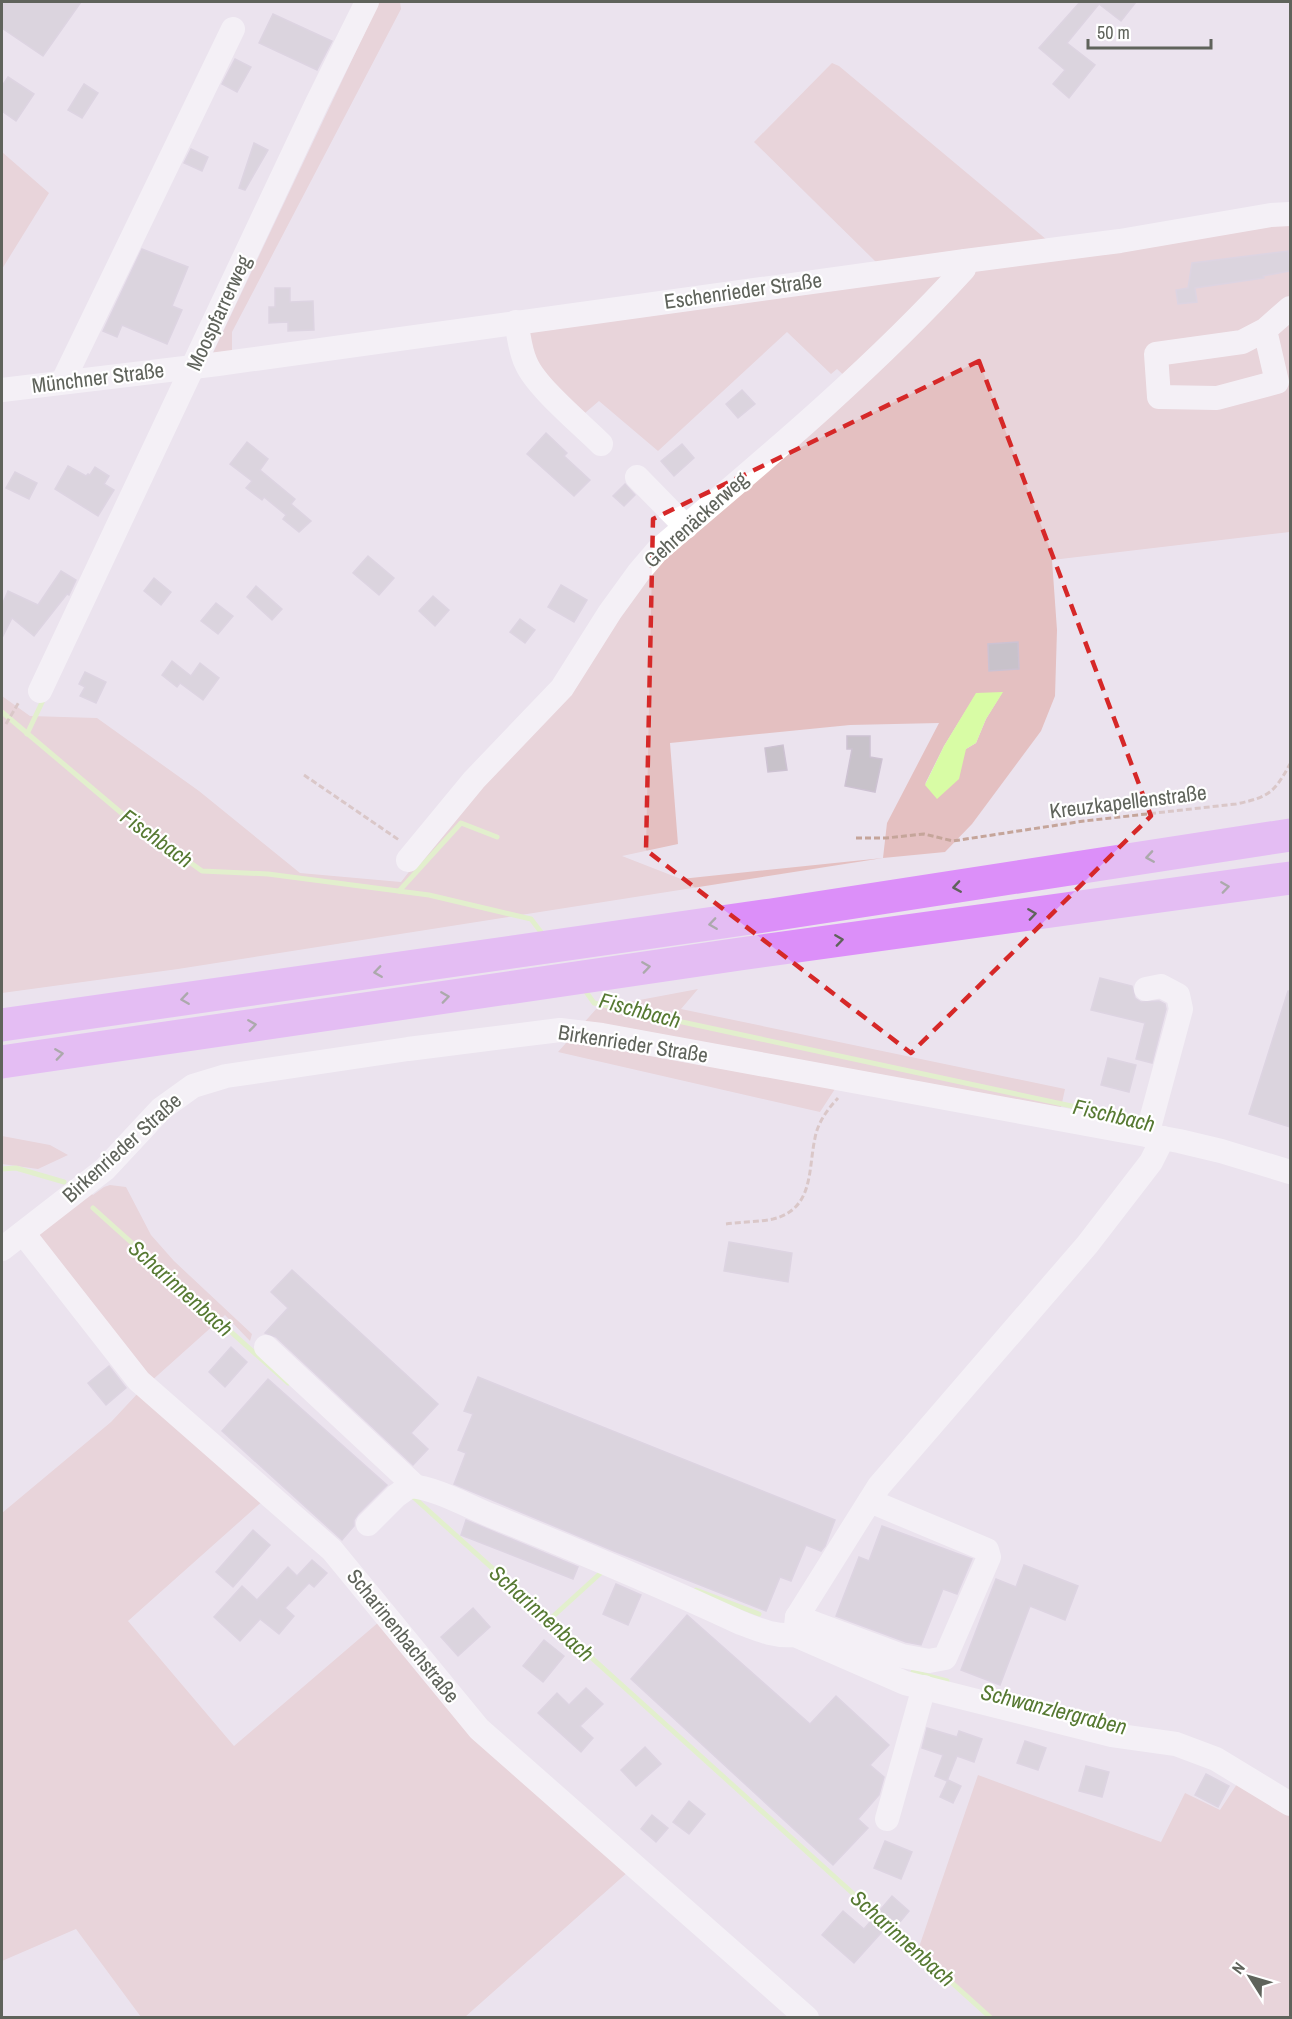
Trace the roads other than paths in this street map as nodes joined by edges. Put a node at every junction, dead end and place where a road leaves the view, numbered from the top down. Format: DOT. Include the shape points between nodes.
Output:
graph roads {
  1 [pos="367,2"];
  2 [pos="233,29"];
  3 [pos="1290,214"];
  4 [pos="965,261"];
  5 [pos="1290,308"];
  6 [pos="516,322"];
  7 [pos="1265,330"];
  8 [pos="194,366"];
  9 [pos="63,381"];
  10 [pos="2,390"];
  11 [pos="601,444"];
  12 [pos="637,477"];
  13 [pos="686,527"];
  14 [pos="40,691"];
  15 [pos="1290,835"];
  16 [pos="412,855"];
  17 [pos="1290,878"];
  18 [pos="1146,989"];
  19 [pos="2,1025"];
  20 [pos="2,1062"];
  21 [pos="1153,1130"];
  22 [pos="1290,1172"];
  23 [pos="23,1233"];
  24 [pos="2,1249"];
  25 [pos="266,1347"];
  26 [pos="407,1490"];
  27 [pos="870,1501"];
  28 [pos="368,1524"];
  29 [pos="796,1626"];
  30 [pos="914,1685"];
  31 [pos="1290,1804"];
  32 [pos="887,1819"];
  33 [pos="807,2018"];
  1 -- 8 [label="street, Moospfarrerweg"];
  2 -- 9 [label="street"];
  3 -- 4 [label="street, Eschenrieder Straße"];
  4 -- 6 [label="street, Eschenrieder Straße"];
  4 -- 13 [label="street, Gehrenäckerweg" via="964,269 925,312 844,390"];
  5 -- 7 [label="street"];
  6 -- 8 [label="street, Eschenrieder Straße"];
  6 -- 11 [label="street" via="532,374"];
  7 -- 7 [label="street" via="1242,342 1156,354 1159,397 1217,398 1277,382"];
  8 -- 9 [label="street, Münchner Straße"];
  8 -- 14 [label="street, Moospfarrerweg"];
  9 -- 10 [label="street, Münchner Straße"];
  12 -- 13 [label="street"];
  13 -- 16 [label="street, Gehrenäckerweg" via="639,572 562,688 474,780"];
  15 -- 19 [label="highway, one-way" via="771,915"];
  20 -- 17 [label="highway, one-way"];
  18 -- 21 [label="street" via="1161,986 1178,996 1182,1009"];
  21 -- 22 [label="street, Birkenrieder Straße"];
  21 -- 23 [label="street, Birkenrieder Straße" via="848,1082 560,1030 408,1048 226,1076 193,1086 161,1109 105,1169"];
  21 -- 27 [label="street" via="1151,1162 1088,1245"];
  23 -- 24 [label="street, Birkenrieder Straße"];
  23 -- 33 [label="street, Scharinenbachstraße" via="139,1381 332,1550 479,1729"];
  25 -- 26 [label="street"];
  26 -- 28 [label="street"];
  26 -- 29 [label="street" via="427,1488 741,1623 781,1636"];
  27 -- 29 [label="street"];
  27 -- 29 [label="street" via="987,1550 988,1557 945,1658 929,1661 902,1656"];
  29 -- 30 [label="street"];
  30 -- 31 [label="street" via="1112,1735 1176,1744 1216,1759"];
  30 -- 32 [label="street"];
}
